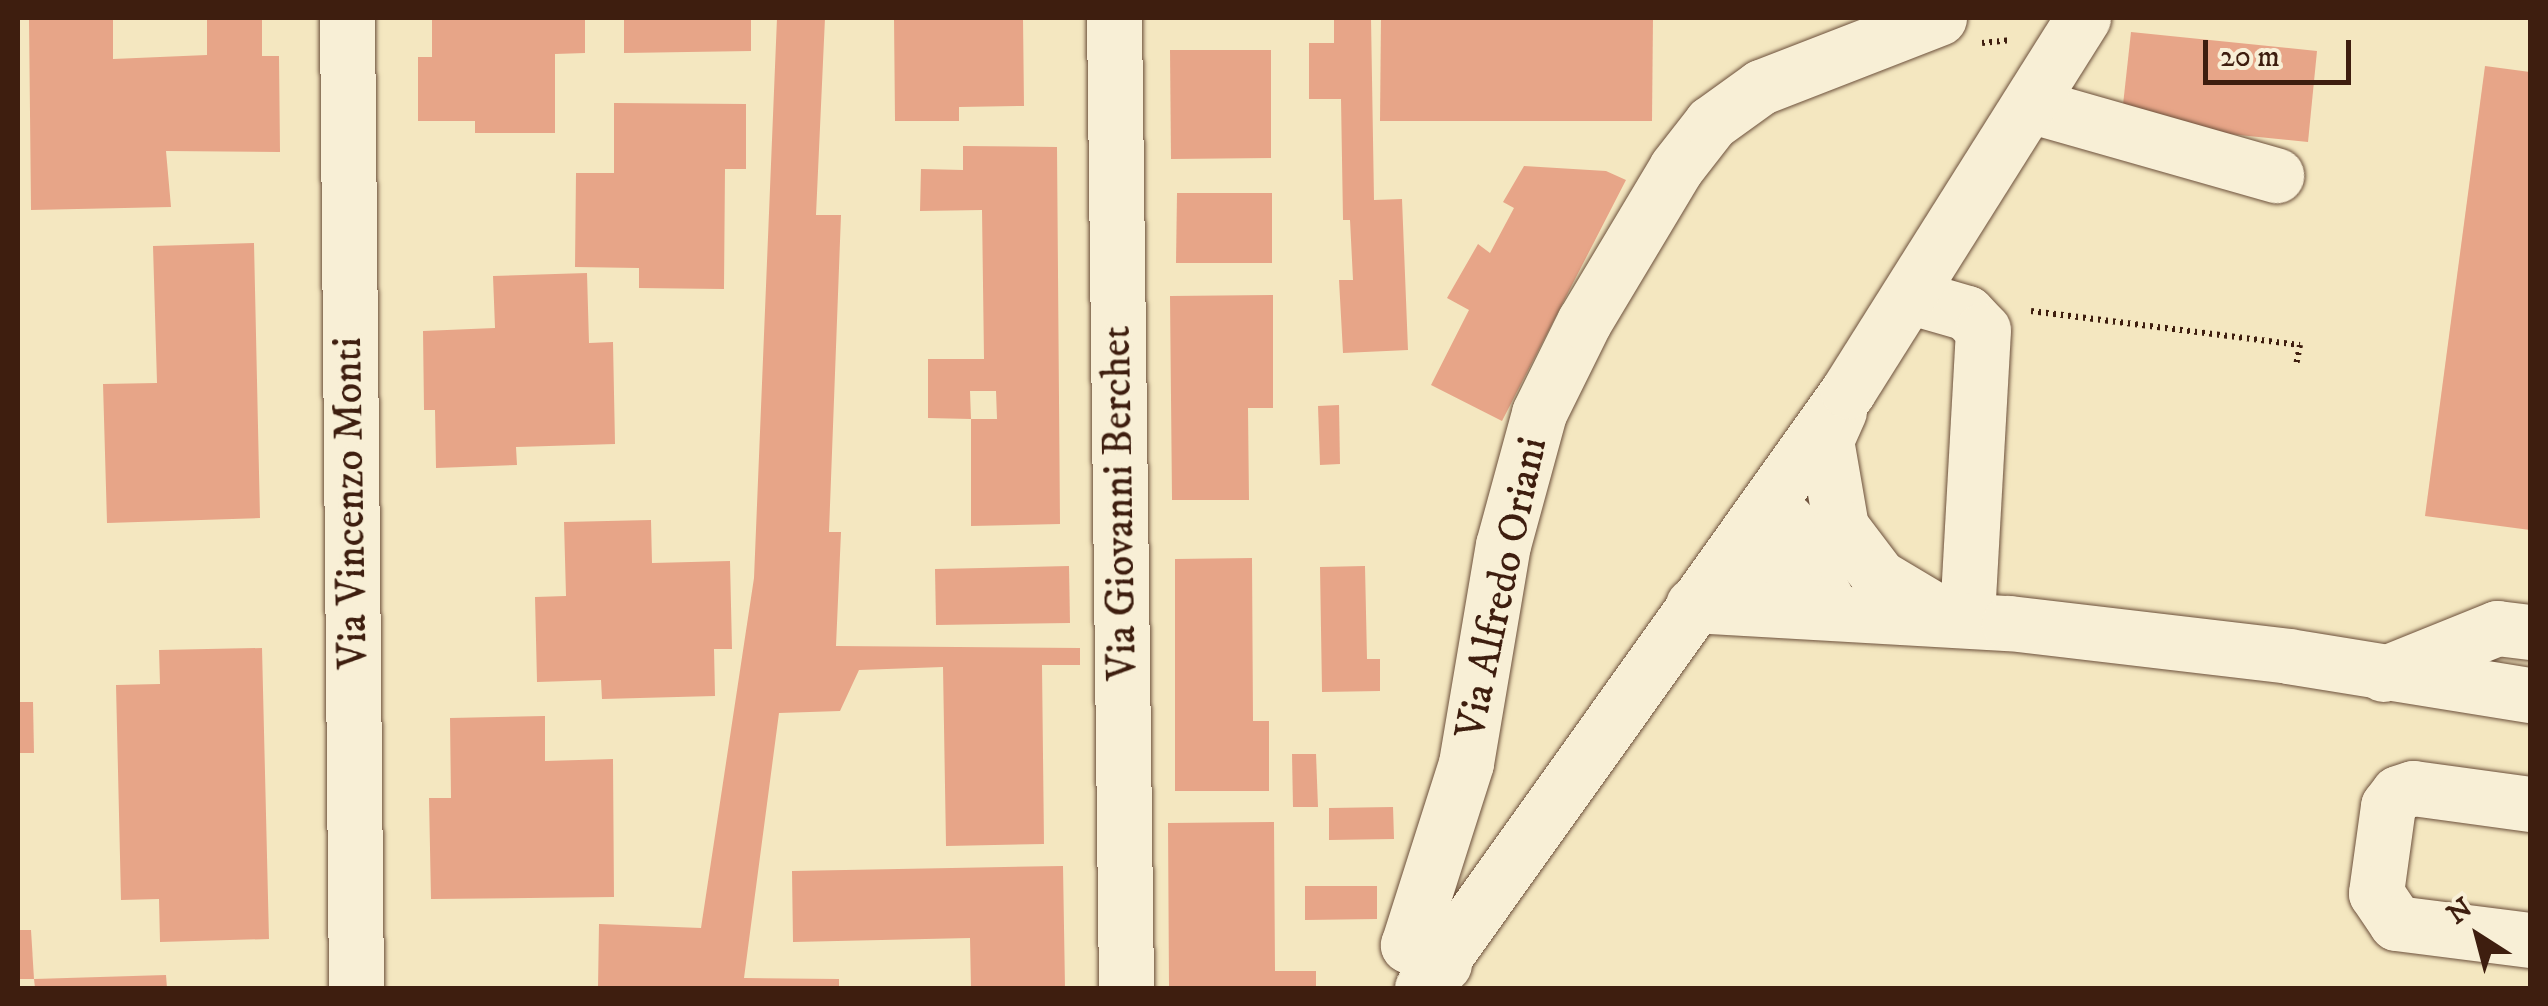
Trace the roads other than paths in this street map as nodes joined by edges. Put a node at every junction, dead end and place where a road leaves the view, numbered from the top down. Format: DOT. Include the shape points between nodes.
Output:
graph roads {
  1 [pos="346,18"];
  2 [pos="1114,18"];
  3 [pos="1939,18"];
  4 [pos="2075,32"];
  5 [pos="2033,106"];
  6 [pos="2276,175"];
  7 [pos="1912,297"];
  8 [pos="1848,391"];
  9 [pos="1714,599"];
  10 [pos="1959,619"];
  11 [pos="2530,632"];
  12 [pos="2383,674"];
  13 [pos="2530,695"];
  14 [pos="2530,804"];
  15 [pos="2530,940"];
  16 [pos="1433,976"];
  17 [pos="356,988"];
  18 [pos="1126,988"];
  1 -- 17 [label="street, Via Vincenzo Monti"];
  2 -- 18 [label="street, Via Giovanni Berchet"];
  3 -- 16 [label="street, Via Alfredo Oriani" via="1761,87 1712,123 1676,168 1584,322 1539,413 1503,545 1466,763 1408,945"];
  4 -- 5 [label="street, Via Alfredo Oriani"];
  5 -- 6 [label="street"];
  5 -- 7 [label="street, Via Alfredo Oriani"];
  7 -- 8 [label="street, Via Alfredo Oriani"];
  7 -- 10 [label="street" via="1952,306 1980,323 1985,348"];
  8 -- 9 [label="street, Via Alfredo Oriani"];
  8 -- 10 [label="street" via="1826,440 1842,527 1879,577"];
  9 -- 10 [label="street"];
  9 -- 16 [label="street, Via Alfredo Oriani"];
  10 -- 12 [label="street" via="2288,656"];
  11 -- 12 [label="street" via="2497,628"];
  12 -- 13 [label="street"];
  14 -- 15 [label="street" via="2413,788 2398,793 2388,806 2376,892 2396,923"];
}
